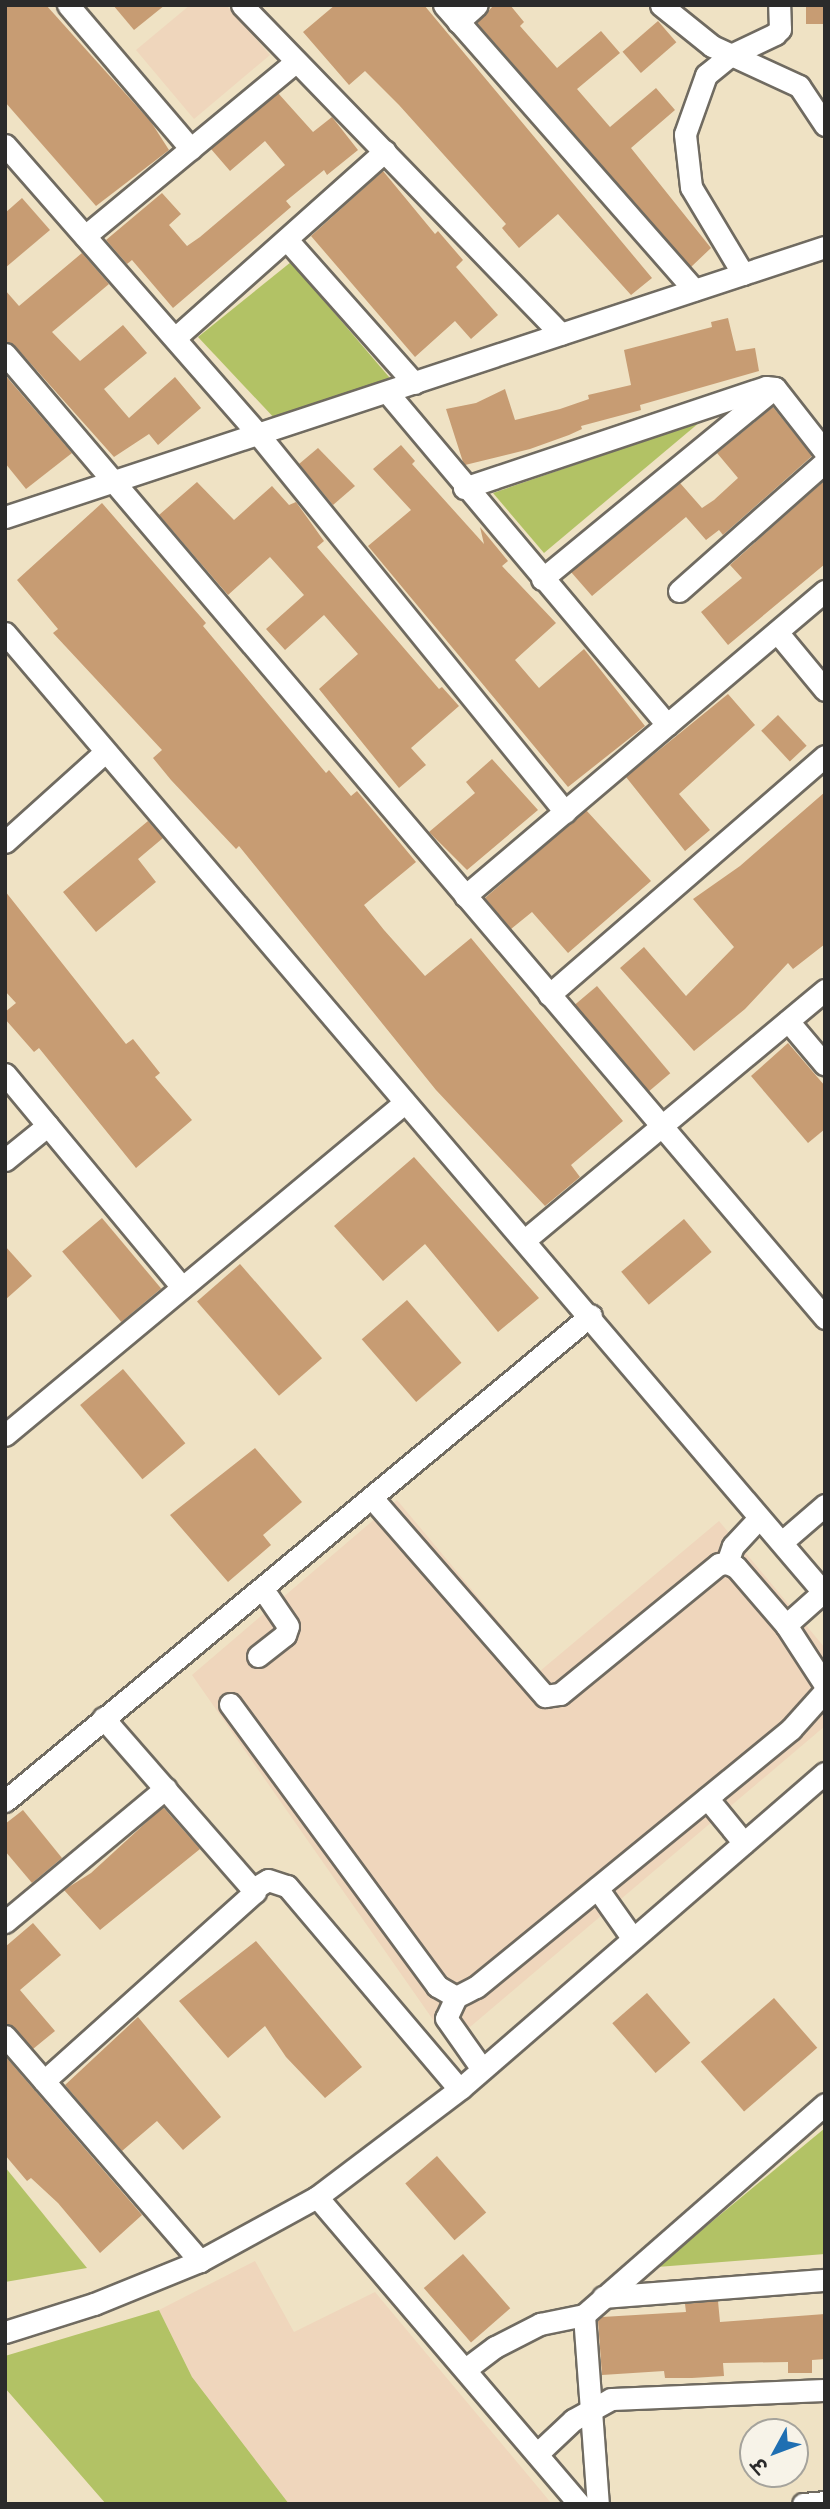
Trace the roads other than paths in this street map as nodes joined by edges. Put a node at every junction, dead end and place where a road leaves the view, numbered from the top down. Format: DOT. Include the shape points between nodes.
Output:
graph roads {
  1 [pos="68,5"];
  2 [pos="242,5"];
  3 [pos="443,5"];
  4 [pos="477,5"];
  5 [pos="661,5"];
  6 [pos="779,5"];
  7 [pos="458,22"];
  8 [pos="731,55"];
  9 [pos="294,63"];
  10 [pos="825,125"];
  11 [pos="5,145"];
  12 [pos="191,149"];
  13 [pos="385,151"];
  14 [pos="85,236"];
  15 [pos="288,242"];
  16 [pos="825,247"];
  17 [pos="743,274"];
  18 [pos="694,290"];
  19 [pos="561,334"];
  20 [pos="174,338"];
  21 [pos="5,354"];
  22 [pos="414,383"];
  23 [pos="775,387"];
  24 [pos="387,392"];
  25 [pos="258,434"];
  26 [pos="825,452"];
  27 [pos="825,462"];
  28 [pos="115,481"];
  29 [pos="464,488"];
  30 [pos="5,517"];
  31 [pos="542,579"];
  32 [pos="679,591"];
  33 [pos="825,591"];
  34 [pos="776,632"];
  35 [pos="5,633"];
  36 [pos="825,690"];
  37 [pos="667,725"];
  38 [pos="104,753"];
  39 [pos="825,756"];
  40 [pos="565,812"];
  41 [pos="5,842"];
  42 [pos="466,896"];
  43 [pos="825,990"];
  44 [pos="549,995"];
  45 [pos="788,1021"];
  46 [pos="825,1065"];
  47 [pos="5,1074"];
  48 [pos="404,1103"];
  49 [pos="48,1125"];
  50 [pos="662,1126"];
  51 [pos="5,1160"];
  52 [pos="526,1239"];
  53 [pos="182,1287"];
  54 [pos="591,1315"];
  55 [pos="825,1318"];
  56 [pos="5,1435"];
  57 [pos="372,1497"];
  58 [pos="825,1505"];
  59 [pos="759,1518"];
  60 [pos="782,1542"];
  61 [pos="727,1563"];
  62 [pos="262,1588"];
  63 [pos="824,1593"];
  64 [pos="786,1625"];
  65 [pos="258,1656"];
  66 [pos="825,1685"];
  67 [pos="825,1691"];
  68 [pos="230,1703"];
  69 [pos="103,1718"];
  70 [pos="825,1773"];
  71 [pos="166,1788"];
  72 [pos="707,1798"];
  73 [pos="5,1801"];
  74 [pos="744,1843"];
  75 [pos="253,1888"];
  76 [pos="597,1888"];
  77 [pos="6,1921"];
  78 [pos="633,1939"];
  79 [pos="456,1997"];
  80 [pos="5,2036"];
  81 [pos="482,2069"];
  82 [pos="44,2081"];
  83 [pos="458,2089"];
  84 [pos="825,2104"];
  85 [pos="317,2197"];
  86 [pos="200,2261"];
  87 [pos="825,2280"];
  88 [pos="603,2297"];
  89 [pos="584,2315"];
  90 [pos="7,2329"];
  91 [pos="467,2368"];
  92 [pos="825,2390"];
  93 [pos="590,2409"];
  94 [pos="538,2454"];
  95 [pos="825,2502"];
  96 [pos="579,2504"];
  97 [pos="598,2504"];
  98 [pos="803,2504"];
  1 -- 12 [label="street"];
  2 -- 9 [label="street"];
  3 -- 7 [label="street"];
  4 -- 7 [label="street"];
  5 -- 8 [label="street" via="690,32"];
  6 -- 8 [label="street" via="775,34"];
  7 -- 18 [label="street"];
  8 -- 10 [label="street" via="799,86"];
  8 -- 17 [label="street" via="699,88 684,147 691,187"];
  9 -- 12 [label="street"];
  9 -- 13 [label="street"];
  11 -- 14 [label="street"];
  12 -- 14 [label="street"];
  13 -- 15 [label="street"];
  13 -- 19 [label="street"];
  14 -- 20 [label="street"];
  15 -- 20 [label="street"];
  15 -- 22 [label="street"];
  16 -- 17 [label="street"];
  17 -- 18 [label="street"];
  18 -- 19 [label="street"];
  19 -- 22 [label="street"];
  20 -- 25 [label="street"];
  21 -- 28 [label="street"];
  22 -- 24 [label="street"];
  23 -- 26 [label="street"];
  23 -- 29 [label="street"];
  23 -- 31 [label="street"];
  24 -- 25 [label="street"];
  24 -- 29 [label="street"];
  25 -- 28 [label="street"];
  25 -- 40 [label="street"];
  27 -- 32 [label="street"];
  28 -- 30 [label="street"];
  28 -- 42 [label="street"];
  29 -- 31 [label="street"];
  31 -- 37 [label="street"];
  33 -- 34 [label="street"];
  34 -- 36 [label="street"];
  34 -- 37 [label="street"];
  35 -- 38 [label="street"];
  37 -- 40 [label="street"];
  38 -- 41 [label="street"];
  38 -- 48 [label="street"];
  39 -- 44 [label="street"];
  40 -- 42 [label="street"];
  42 -- 44 [label="street"];
  43 -- 45 [label="street"];
  44 -- 50 [label="street"];
  45 -- 46 [label="street"];
  45 -- 50 [label="street"];
  47 -- 49 [label="street"];
  48 -- 52 [label="street"];
  48 -- 53 [label="street"];
  49 -- 51 [label="street"];
  49 -- 53 [label="street"];
  50 -- 52 [label="street"];
  50 -- 55 [label="street"];
  52 -- 54 [label="street"];
  53 -- 56 [label="street"];
  54 -- 57 [label="street"];
  54 -- 59 [label="street"];
  57 -- 61 [label="street" via="538,1689 553,1698 719,1564"];
  57 -- 62 [label="street"];
  58 -- 60 [label="street"];
  59 -- 60 [label="street"];
  59 -- 61 [label="street" via="733,1546"];
  60 -- 63 [label="street"];
  61 -- 64 [label="street" via="736,1567"];
  62 -- 65 [label="street" via="288,1626 285,1635"];
  62 -- 69 [label="street"];
  63 -- 64 [label="street"];
  64 -- 66 [label="street"];
  67 -- 72 [label="street" via="791,1729"];
  68 -- 79 [label="street" via="437,1986 445,1995"];
  69 -- 71 [label="street"];
  69 -- 73 [label="street"];
  70 -- 74 [label="street"];
  71 -- 75 [label="street"];
  71 -- 77 [label="street"];
  72 -- 74 [label="street"];
  72 -- 76 [label="street"];
  74 -- 78 [label="street"];
  75 -- 82 [label="street" via="252,1899"];
  75 -- 83 [label="street" via="268,1880 287,1886"];
  76 -- 78 [label="street"];
  76 -- 79 [label="street" via="476,1987"];
  78 -- 81 [label="street"];
  79 -- 81 [label="street" via="446,2018"];
  80 -- 82 [label="street"];
  81 -- 83 [label="street"];
  82 -- 86 [label="street"];
  83 -- 85 [label="street"];
  84 -- 88 [label="street"];
  85 -- 86 [label="street"];
  85 -- 91 [label="street"];
  86 -- 90 [label="street" via="94,2304"];
  87 -- 88 [label="street"];
  88 -- 89 [label="street"];
  89 -- 91 [label="street" via="540,2324 495,2347"];
  89 -- 93 [label="street"];
  91 -- 94 [label="street"];
  92 -- 93 [label="street" via="626,2397"];
  93 -- 94 [label="street"];
  93 -- 97 [label="street"];
  94 -- 96 [label="street"];
  95 -- 98 [label="street"];
}
